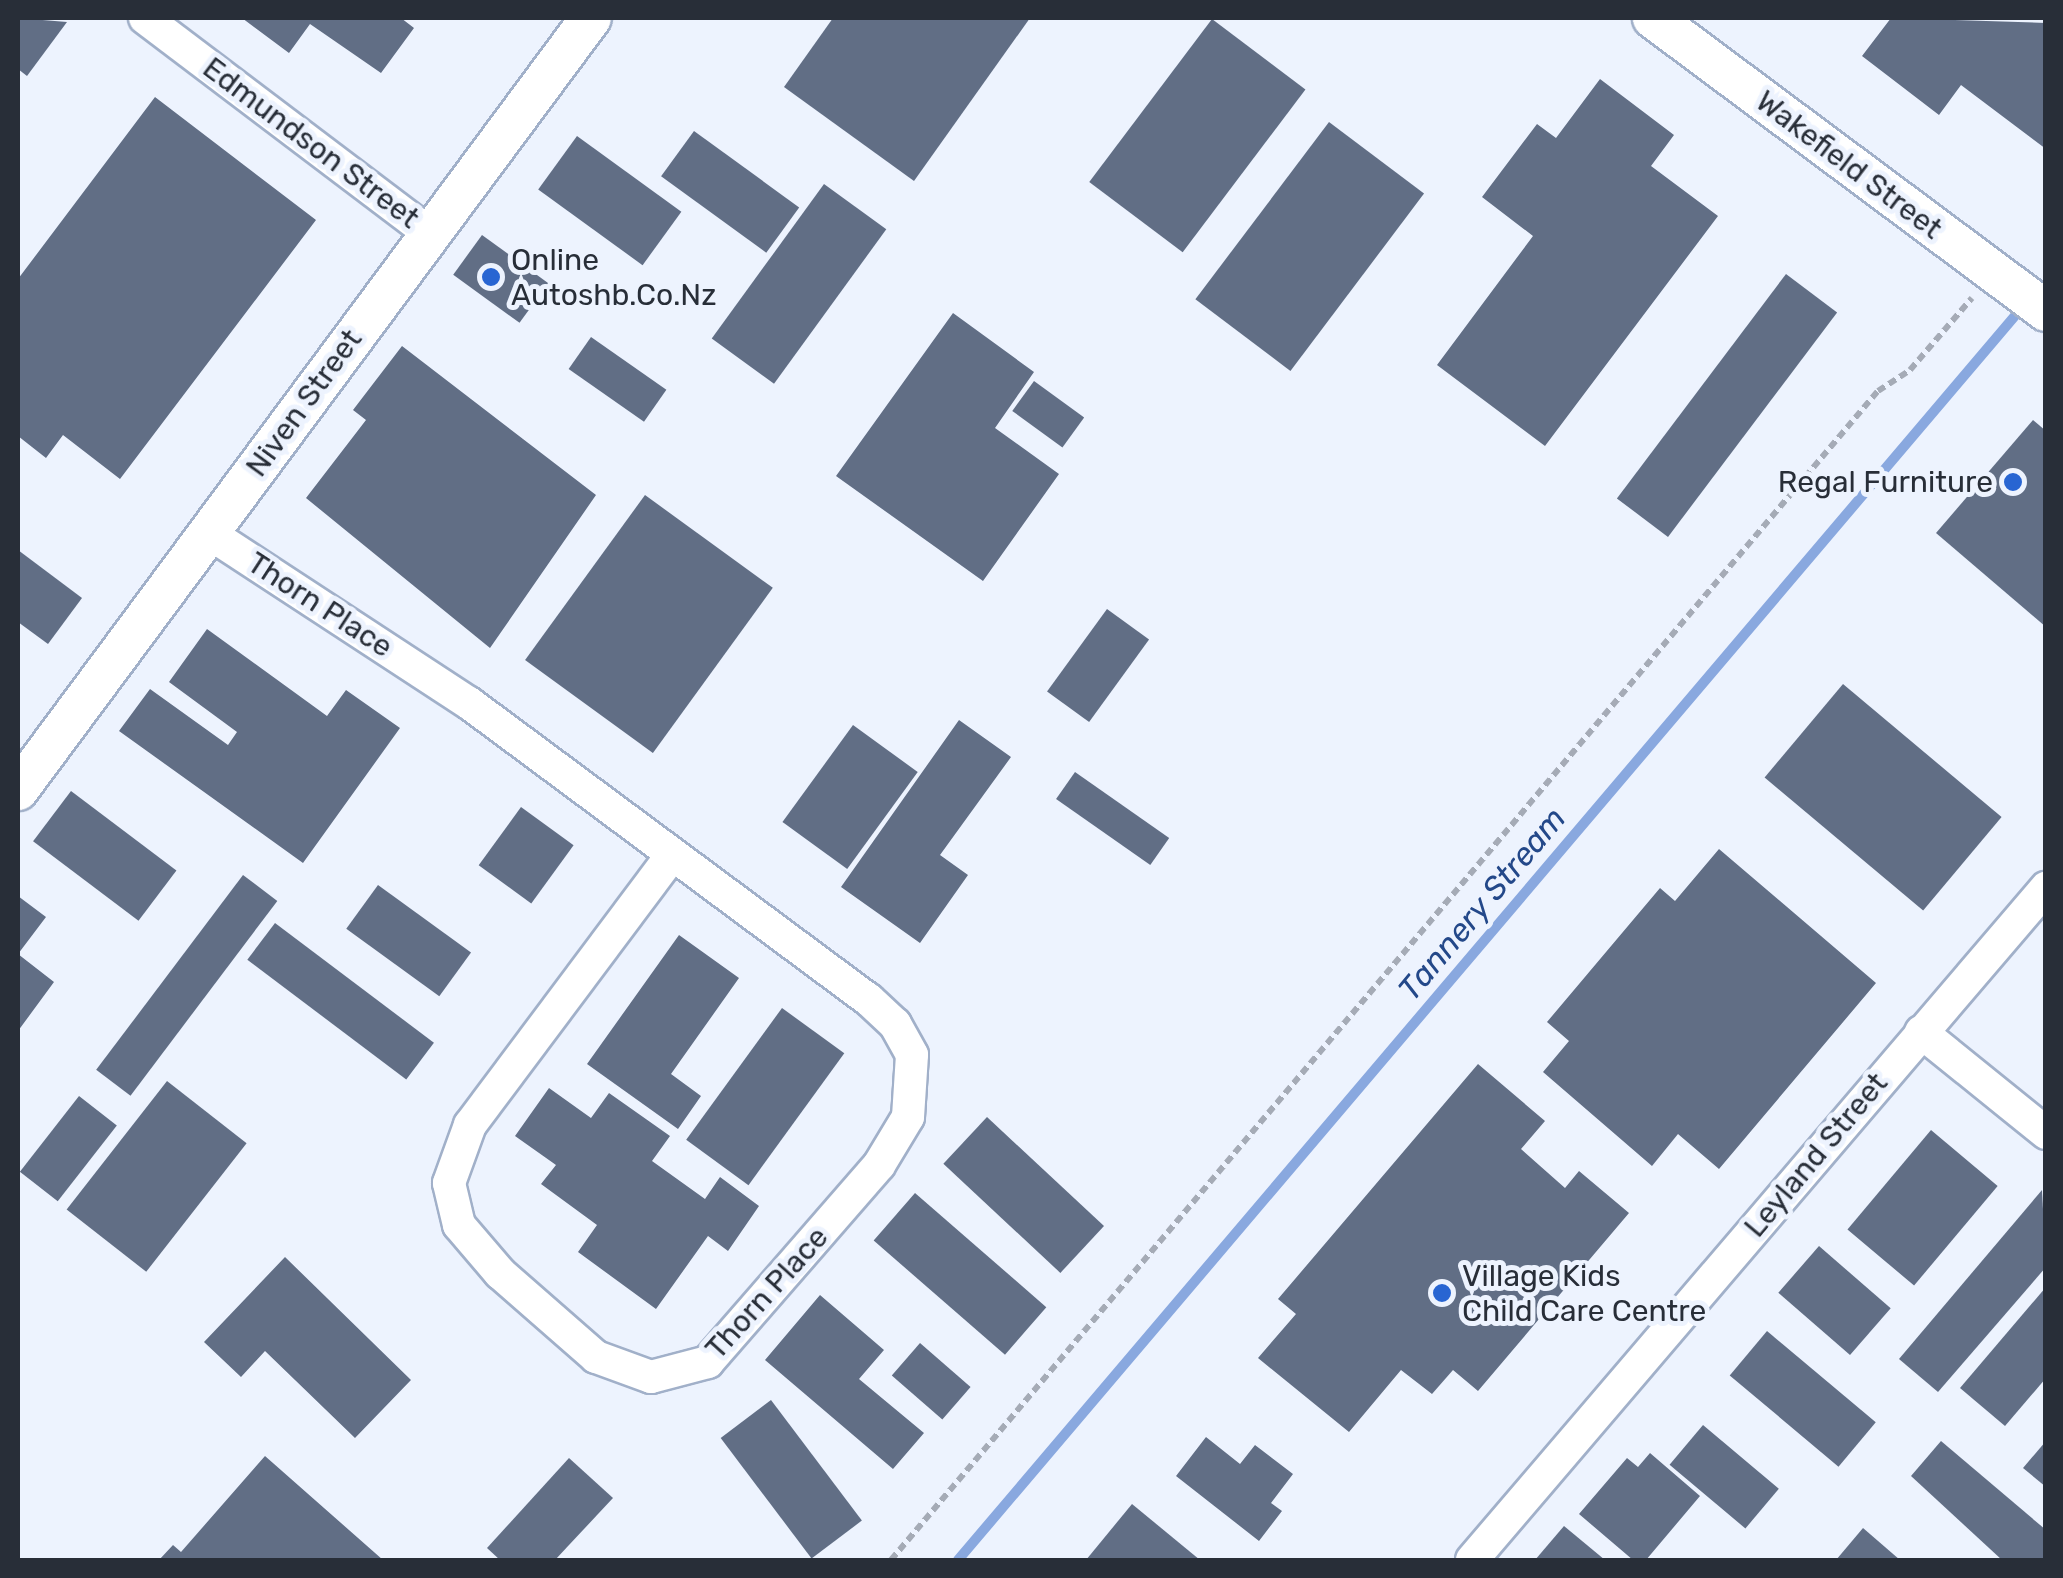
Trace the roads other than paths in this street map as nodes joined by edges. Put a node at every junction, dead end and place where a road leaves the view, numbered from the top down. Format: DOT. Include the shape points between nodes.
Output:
graph roads {
  1 [pos="145,18"];
  2 [pos="591,18"];
  3 [pos="1653,18"];
  4 [pos="429,233"];
  5 [pos="2020,292"];
  6 [pos="209,533"];
  7 [pos="18,790"];
  8 [pos="672,855"];
  9 [pos="2046,888"];
  10 [pos="1921,1032"];
  11 [pos="2046,1132"];
  12 [pos="1472,1560"];
  1 -- 4 [label="street, Edmundson Street"];
  2 -- 4 [label="street, Niven Street"];
  3 -- 5 [label="street, Wakefield Street"];
  4 -- 6 [label="street, Niven Street"];
  6 -- 7 [label="street, Niven Street"];
  6 -- 8 [label="street, Thorn Place" via="469,703"];
  8 -- 8 [label="street, Thorn Place" via="868,999 895,1024 916,1076 901,1136 739,1331 690,1372 650,1378 596,1357 500,1273 460,1226 450,1183 470,1125"];
  9 -- 10 [label="street, Leyland Street"];
  10 -- 11 [label="street"];
  10 -- 12 [label="street, Leyland Street"];
}
